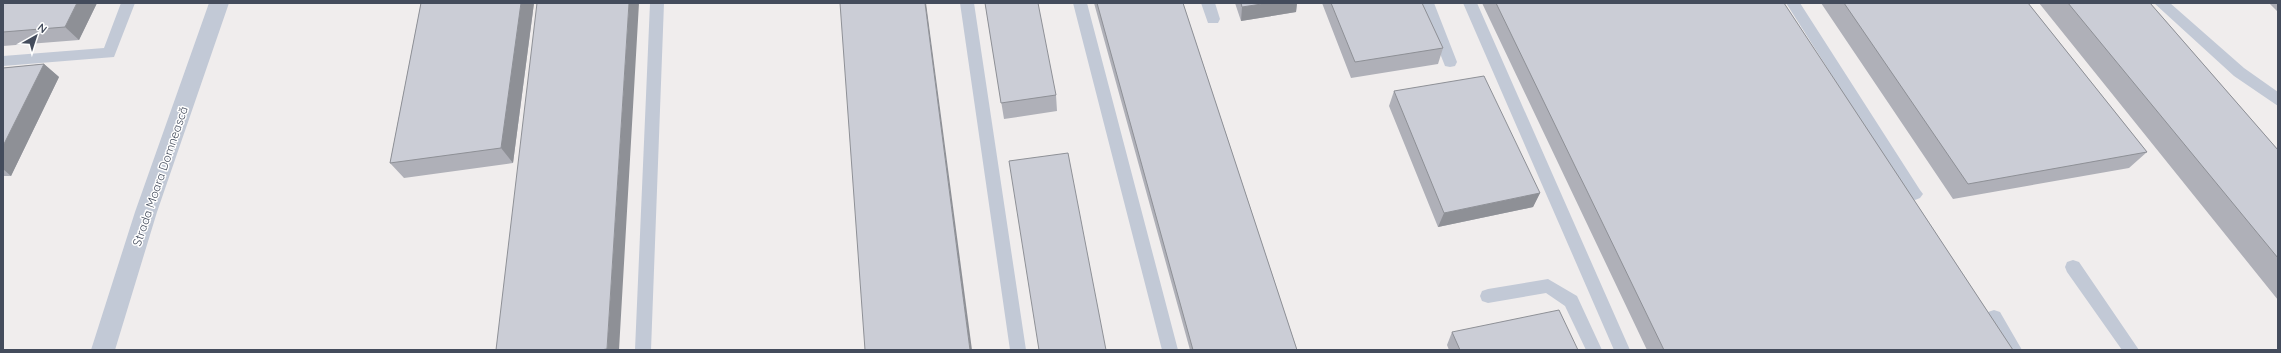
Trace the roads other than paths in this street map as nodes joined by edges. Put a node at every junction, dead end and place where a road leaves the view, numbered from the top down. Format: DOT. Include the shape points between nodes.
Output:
graph roads {
  1 [pos="128,3"];
  2 [pos="218,3"];
  3 [pos="658,3"];
  4 [pos="967,3"];
  5 [pos="1080,3"];
  6 [pos="1208,3"];
  7 [pos="1427,3"];
  8 [pos="1470,3"];
  9 [pos="1794,3"];
  10 [pos="2162,3"];
  11 [pos="1213,19"];
  12 [pos="3,61"];
  13 [pos="1450,62"];
  14 [pos="2278,100"];
  15 [pos="1915,194"];
  16 [pos="2073,267"];
  17 [pos="1488,296"];
  18 [pos="1994,317"];
  19 [pos="103,350"];
  20 [pos="643,350"];
  21 [pos="1018,350"];
  22 [pos="1170,350"];
  23 [pos="1594,350"];
  24 [pos="1622,350"];
  25 [pos="2014,350"];
  26 [pos="2131,350"];
  1 -- 12 [label="lane" via="109,53"];
  2 -- 19 [label="street, Strada Moara Domnească" via="146,212"];
  3 -- 20 [label="lane"];
  4 -- 21 [label="lane"];
  5 -- 22 [label="lane"];
  6 -- 11 [label="lane"];
  7 -- 13 [label="lane"];
  8 -- 24 [label="lane"];
  9 -- 15 [label="lane"];
  10 -- 14 [label="lane" via="2239,72"];
  16 -- 26 [label="lane"];
  17 -- 23 [label="lane" via="1548,286 1571,301"];
  18 -- 25 [label="lane"];
}
